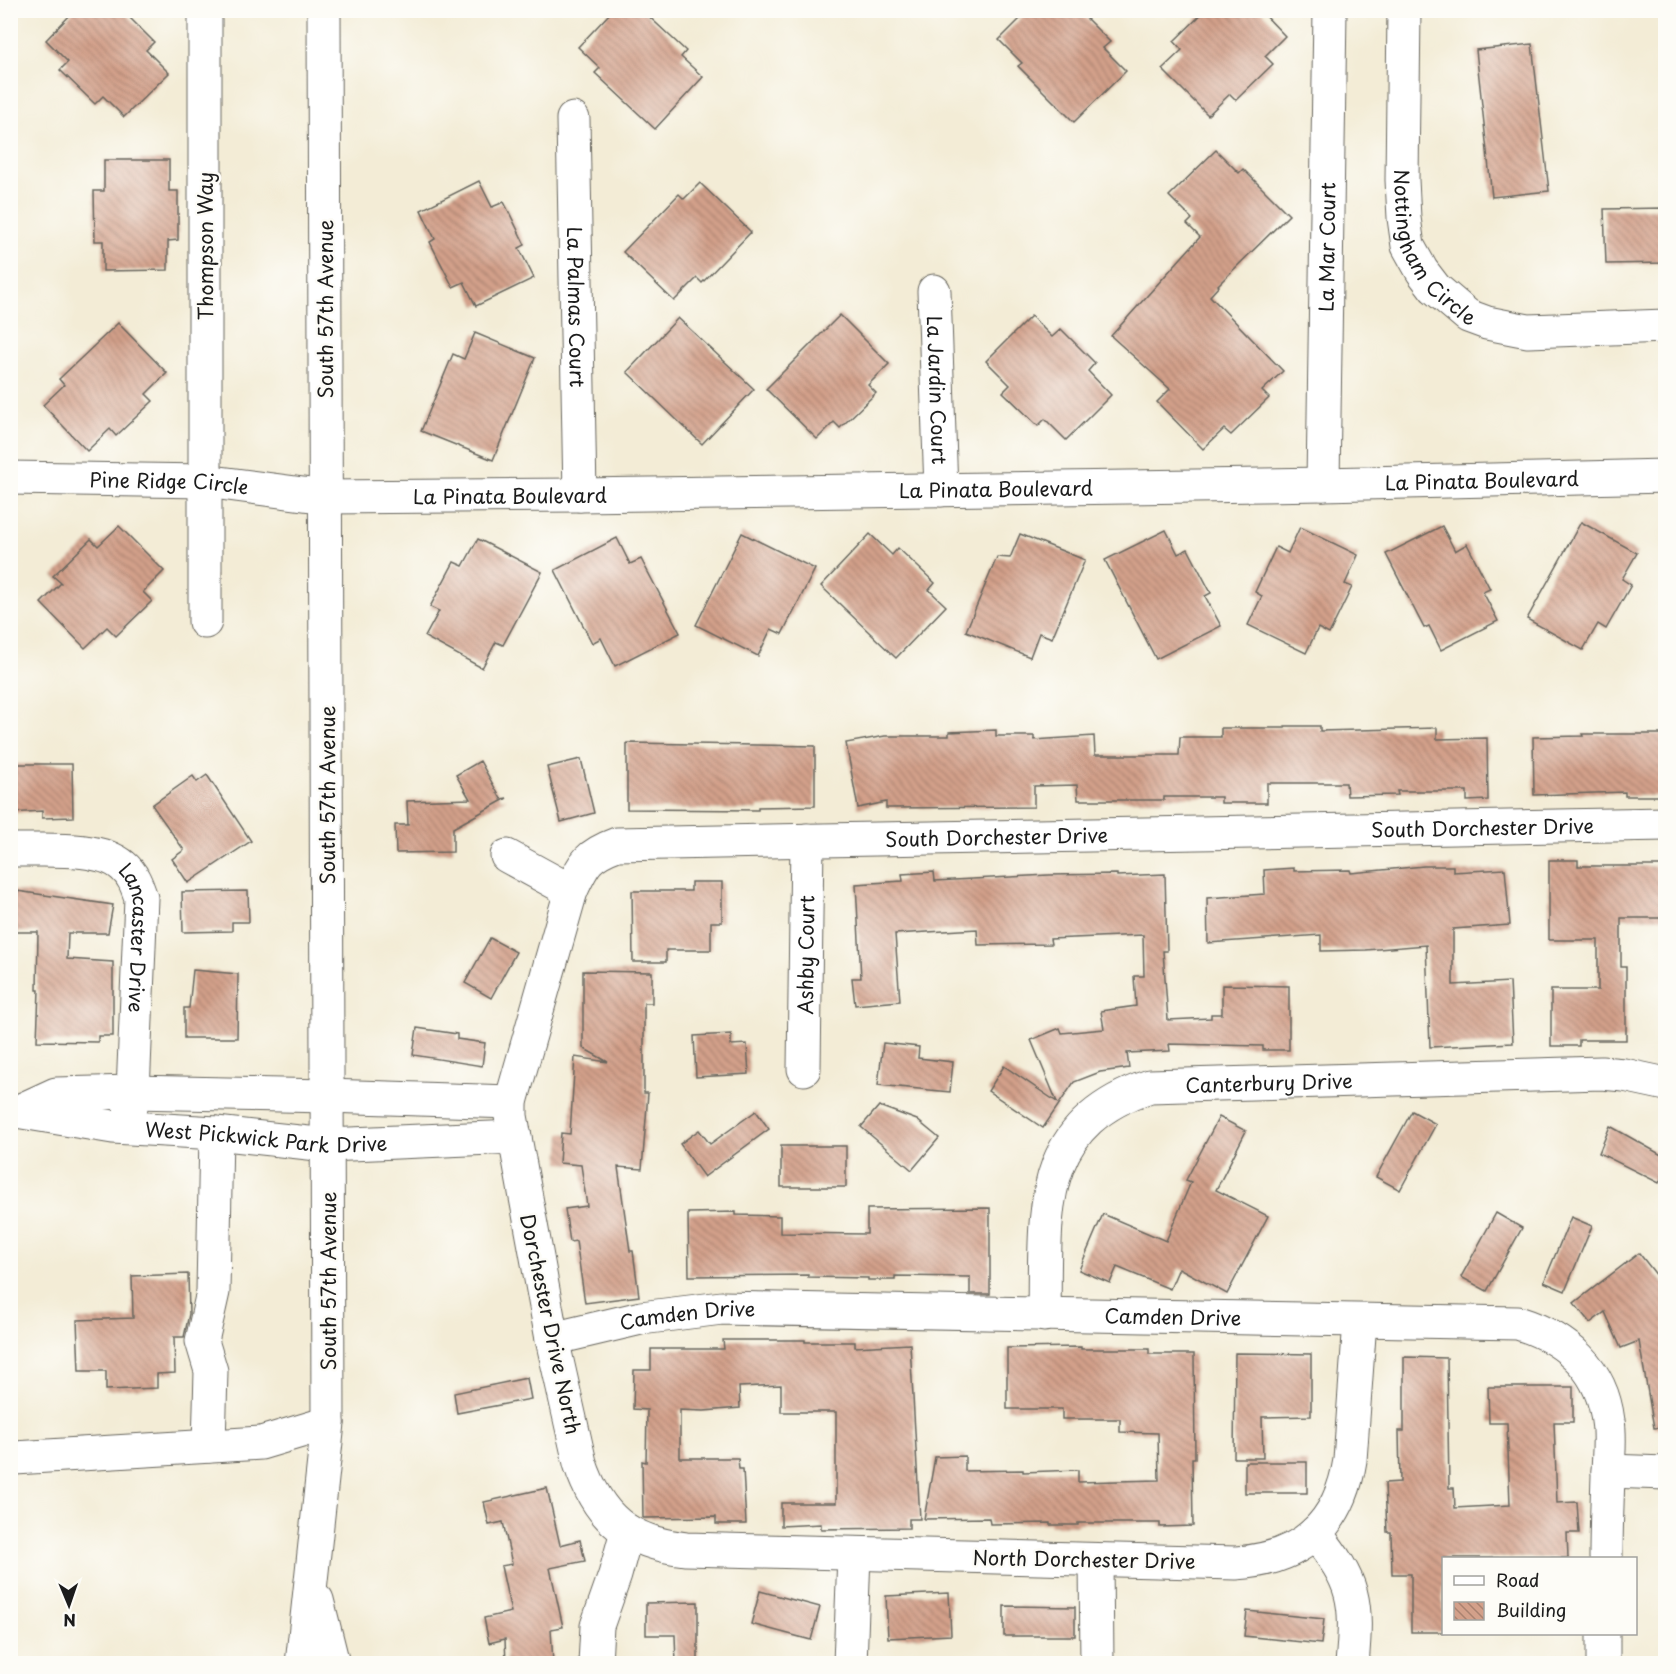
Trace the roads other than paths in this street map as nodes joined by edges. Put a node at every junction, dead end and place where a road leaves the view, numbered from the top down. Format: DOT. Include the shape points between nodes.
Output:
graph roads {
  1 [pos="205,10"];
  2 [pos="324,10"];
  3 [pos="1330,10"];
  4 [pos="1404,10"];
  5 [pos="573,119"];
  6 [pos="933,291"];
  7 [pos="1665,326"];
  8 [pos="1665,476"];
  9 [pos="10,478"];
  10 [pos="205,481"];
  11 [pos="1323,484"];
  12 [pos="941,490"];
  13 [pos="580,495"];
  14 [pos="326,497"];
  15 [pos="205,622"];
  16 [pos="1665,824"];
  17 [pos="807,840"];
  18 [pos="10,850"];
  19 [pos="507,856"];
  20 [pos="571,891"];
  21 [pos="804,1069"];
  22 [pos="1665,1084"];
  23 [pos="133,1092"];
  24 [pos="327,1096"];
  25 [pos="511,1102"];
  26 [pos="15,1110"];
  27 [pos="128,1128"];
  28 [pos="216,1133"];
  29 [pos="514,1137"];
  30 [pos="327,1145"];
  31 [pos="1044,1315"];
  32 [pos="1360,1321"];
  33 [pos="552,1339"];
  34 [pos="328,1423"];
  35 [pos="209,1446"];
  36 [pos="15,1458"];
  37 [pos="1608,1471"];
  38 [pos="1665,1473"];
  39 [pos="627,1531"];
  40 [pos="1315,1533"];
  41 [pos="854,1554"];
  42 [pos="1606,1557"];
  43 [pos="1096,1560"];
  44 [pos="312,1578"];
  45 [pos="1604,1635"];
  46 [pos="302,1664"];
  47 [pos="333,1664"];
  48 [pos="595,1664"];
  49 [pos="850,1664"];
  50 [pos="1097,1664"];
  51 [pos="1352,1664"];
  52 [pos="1603,1664"];
  1 -- 10 [label="street, Thompson Way"];
  2 -- 14 [label="street, South 57th Avenue"];
  3 -- 11 [label="street, La Mar Court"];
  4 -- 7 [label="street, Nottingham Circle" via="1404,218 1408,246 1435,288 1468,316 1528,331"];
  5 -- 13 [label="street, La Palmas Court"];
  6 -- 12 [label="street, La Jardin Court"];
  8 -- 11 [label="street, La Pinata Boulevard"];
  9 -- 10 [label="street, Pine Ridge Circle"];
  10 -- 14 [label="street, Pine Ridge Circle"];
  10 -- 15 [label="street, Thompson Way"];
  11 -- 12 [label="street, La Pinata Boulevard"];
  12 -- 13 [label="street, La Pinata Boulevard"];
  13 -- 14 [label="street, La Pinata Boulevard"];
  14 -- 24 [label="street, South 57th Avenue"];
  16 -- 17 [label="street, South Dorchester Drive"];
  17 -- 20 [label="street, South Dorchester Drive" via="617,844 599,850 585,863"];
  17 -- 21 [label="street, Ashby Court"];
  18 -- 23 [label="street, Lancaster Drive" via="108,856 123,866 136,883 141,898"];
  19 -- 20 [label="street"];
  20 -- 25 [label="street, South Dorchester Drive"];
  22 -- 31 [label="street, Canterbury Drive" via="1601,1073 1150,1086 1129,1093 1100,1111 1076,1133 1054,1172 1046,1211"];
  23 -- 24 [label="street, West Pickwick Park Drive"];
  23 -- 26 [label="street, West Pickwick Park Drive" via="56,1094"];
  23 -- 27 [label="street, Lancaster Drive"];
  24 -- 25 [label="street, West Pickwick Park Drive"];
  24 -- 30 [label="street, South 57th Avenue"];
  25 -- 29 [label="street, Dorchester Drive North"];
  26 -- 27 [label="street, West Pickwick Park Drive"];
  27 -- 28 [label="street, West Pickwick Park Drive"];
  28 -- 30 [label="street, West Pickwick Park Drive"];
  28 -- 35 [label="street" via="213,1292 202,1341 211,1371"];
  29 -- 30 [label="street, West Pickwick Park Drive"];
  29 -- 33 [label="street, Dorchester Drive North"];
  30 -- 34 [label="street, South 57th Avenue"];
  31 -- 32 [label="street, Camden Drive"];
  31 -- 33 [label="street, Camden Drive" via="722,1308 641,1318"];
  32 -- 37 [label="street, Camden Drive" via="1518,1323 1555,1338 1585,1365 1604,1400 1609,1430"];
  32 -- 40 [label="street, North Dorchester Drive" via="1347,1480 1330,1516"];
  33 -- 39 [label="street, Dorchester Drive North" via="586,1482 608,1515"];
  34 -- 35 [label="street" via="261,1443"];
  34 -- 44 [label="street, South 57th Avenue"];
  35 -- 36 [label="street"];
  37 -- 38 [label="street"];
  37 -- 42 [label="street, Camden Drive"];
  39 -- 41 [label="street, North Dorchester Drive" via="665,1547"];
  39 -- 48 [label="street" via="597,1626"];
  40 -- 43 [label="street, North Dorchester Drive" via="1294,1549 1256,1562"];
  40 -- 51 [label="street" via="1343,1571 1351,1590 1355,1629"];
  41 -- 43 [label="street, North Dorchester Drive"];
  41 -- 49 [label="street"];
  43 -- 50 [label="street"];
  44 -- 46 [label="street, South 57th Avenue"];
  44 -- 47 [label="street, South 57th Avenue"];
  45 -- 52 [label="street"];
}
